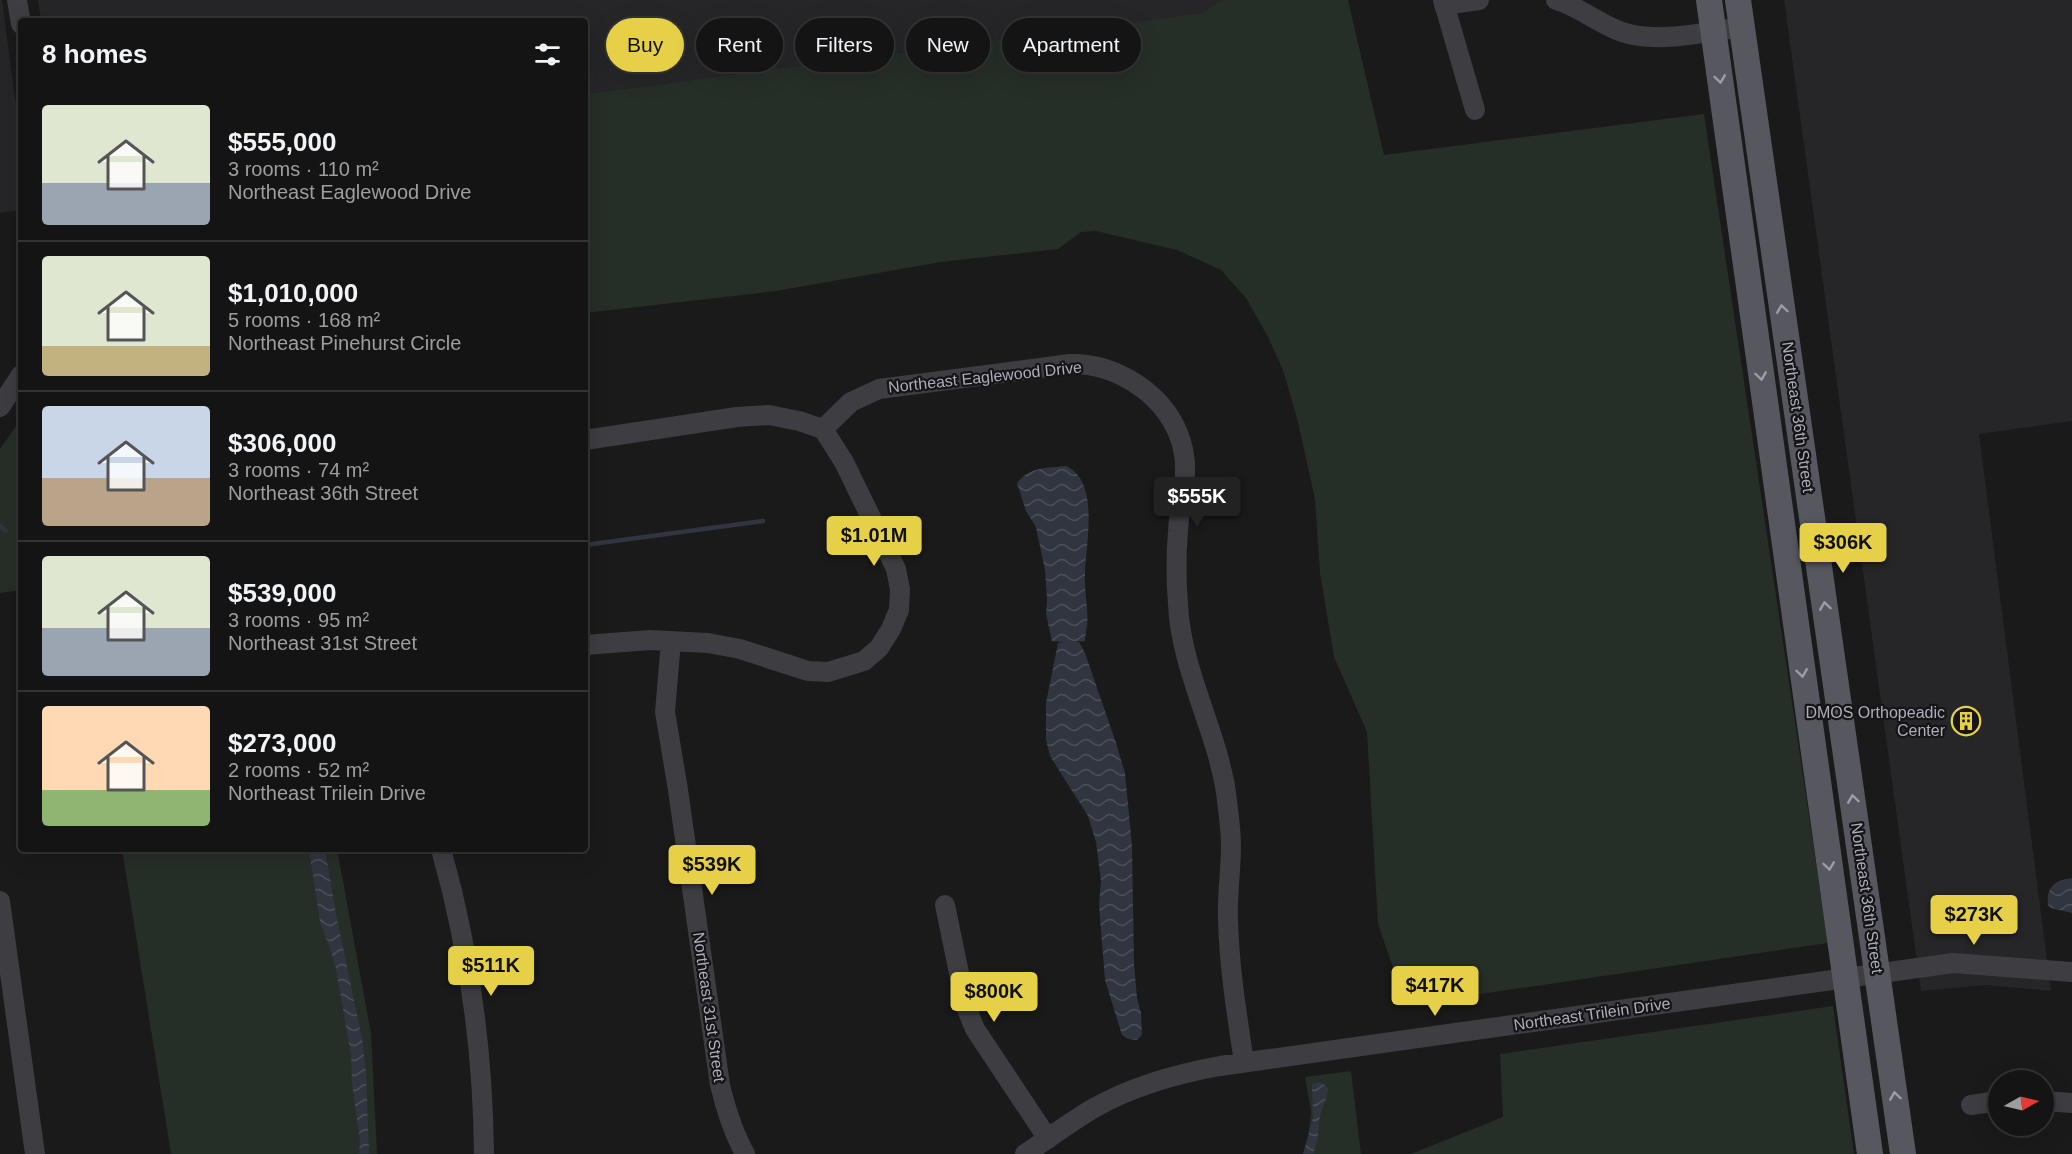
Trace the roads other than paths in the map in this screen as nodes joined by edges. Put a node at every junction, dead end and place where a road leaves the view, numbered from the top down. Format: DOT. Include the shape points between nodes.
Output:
graph roads {
  1 [pos="17,0"];
  2 [pos="1479,0"];
  3 [pos="1556,0"];
  4 [pos="1708,0"];
  5 [pos="1738,0"];
  6 [pos="1444,2"];
  7 [pos="20,18"];
  8 [pos="1741,27"];
  9 [pos="1713,31"];
  10 [pos="1475,110"];
  11 [pos="18,382"];
  12 [pos="10,399"];
  13 [pos="823,429"];
  14 [pos="588,440"];
  15 [pos="671,641"];
  16 [pos="588,645"];
  17 [pos="442,852"];
  18 [pos="0,901"];
  19 [pos="945,905"];
  20 [pos="2072,972"];
  21 [pos="1878,975"];
  22 [pos="1845,979"];
  23 [pos="1244,1062"];
  24 [pos="1988,1102"];
  25 [pos="2054,1102"];
  26 [pos="2072,1103"];
  27 [pos="1971,1105"];
  28 [pos="1048,1139"];
  29 [pos="35,1154"];
  30 [pos="484,1154"];
  31 [pos="745,1154"];
  32 [pos="1025,1154"];
  33 [pos="1870,1154"];
  34 [pos="1903,1154"];
  1 -- 7 [label="street"];
  2 -- 6 [label="street"];
  3 -- 9 [label="street" via="1624,33 1647,37"];
  4 -- 9 [label="main road, Northeast 36th Street"];
  5 -- 8 [label="main road, Northeast 36th Street"];
  6 -- 10 [label="street"];
  8 -- 9 [label="street"];
  21 -- 8 [label="main road, Northeast 36th Street, one-way"];
  9 -- 22 [label="main road, Northeast 36th Street, one-way"];
  11 -- 12 [label="street"];
  13 -- 14 [label="street" via="769,415"];
  13 -- 15 [label="street" via="844,462 896,569 899,610 879,648 864,662 828,672 808,671 740,649"];
  13 -- 23 [label="street, Northeast Eaglewood Drive" via="851,402 879,389 1070,364 1113,371 1140,387 1168,414 1178,433 1186,466 1178,530 1180,624 1193,682 1218,753 1228,810 1229,953"];
  15 -- 16 [label="street"];
  15 -- 31 [label="street, Northeast 31st Street" via="664,712 720,1085 735,1137"];
  17 -- 30 [label="street" via="470,979"];
  18 -- 29 [label="street"];
  19 -- 28 [label="street" via="966,1006 975,1029"];
  20 -- 21 [label="street, Northeast Trilein Drive" via="1953,963"];
  21 -- 22 [label="street, Northeast Trilein Drive"];
  34 -- 21 [label="main road, Northeast 36th Street, one-way"];
  22 -- 23 [label="street, Northeast Trilein Drive"];
  22 -- 33 [label="main road, Northeast 36th Street"];
  23 -- 28 [label="street, Northeast Trilein Drive" via="1146,1084 1094,1108"];
  24 -- 27 [label="street"];
  25 -- 26 [label="street"];
  28 -- 32 [label="street, Northeast Trilein Drive"];
}
